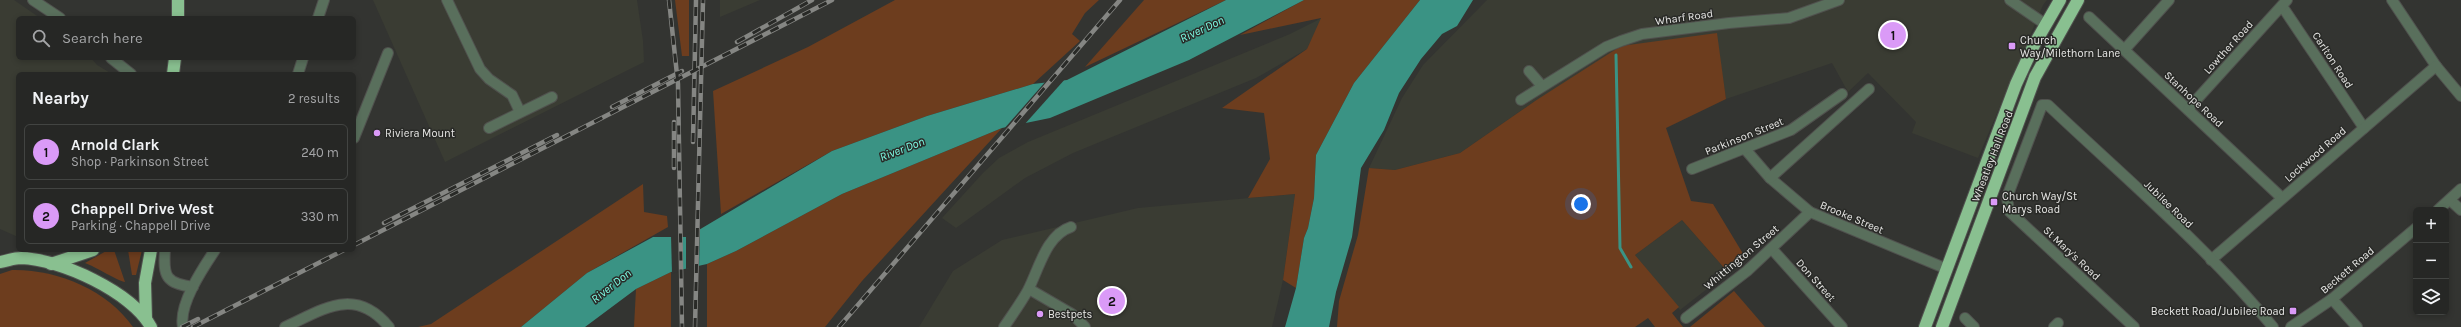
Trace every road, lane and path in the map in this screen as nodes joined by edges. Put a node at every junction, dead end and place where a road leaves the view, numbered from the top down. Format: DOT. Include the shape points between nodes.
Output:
graph roads {
  1 [pos="33,0"];
  2 [pos="178,0"];
  3 [pos="324,0"];
  4 [pos="447,0"];
  5 [pos="1839,0"];
  6 [pos="2010,0"];
  7 [pos="2060,0"];
  8 [pos="2078,0"];
  9 [pos="2169,0"];
  10 [pos="2392,0"];
  11 [pos="2284,3"];
  12 [pos="57,16"];
  13 [pos="178,16"];
  14 [pos="319,16"];
  15 [pos="2089,18"];
  16 [pos="2045,24"];
  17 [pos="2125,49"];
  18 [pos="388,53"];
  19 [pos="114,60"];
  20 [pos="175,60"];
  21 [pos="302,60"];
  22 [pos="2436,66"];
  23 [pos="1530,71"];
  24 [pos="128,72"];
  25 [pos="173,72"];
  26 [pos="299,72"];
  27 [pos="1542,86"];
  28 [pos="1869,89"];
  29 [pos="1842,94"];
  30 [pos="2461,96"];
  31 [pos="552,97"];
  32 [pos="1521,100"];
  33 [pos="2045,104"];
  34 [pos="2188,109"];
  35 [pos="520,112"];
  36 [pos="489,128"];
  37 [pos="2364,128"];
  38 [pos="356,132"];
  39 [pos="1745,149"];
  40 [pos="1692,169"];
  41 [pos="1770,178"];
  42 [pos="2461,189"];
  43 [pos="2282,198"];
  44 [pos="2450,200"];
  45 [pos="2442,207"];
  46 [pos="2461,210"];
  47 [pos="1810,212"];
  48 [pos="1071,227"];
  49 [pos="2413,231"];
  50 [pos="1772,248"];
  51 [pos="0,252"];
  52 [pos="87,252"];
  53 [pos="150,252"];
  54 [pos="165,252"];
  55 [pos="214,252"];
  56 [pos="20,258"];
  57 [pos="2211,260"];
  58 [pos="0,262"];
  59 [pos="51,264"];
  60 [pos="1947,269"];
  61 [pos="193,287"];
  62 [pos="1029,289"];
  63 [pos="2332,299"];
  64 [pos="1686,318"];
  65 [pos="1965,318"];
  66 [pos="148,323"];
  67 [pos="183,327"];
  68 [pos="285,327"];
  69 [pos="389,327"];
  70 [pos="1004,327"];
  71 [pos="1085,327"];
  72 [pos="1842,327"];
  73 [pos="1925,327"];
  74 [pos="1942,327"];
  75 [pos="1974,327"];
  76 [pos="2134,327"];
  77 [pos="2273,327"];
  78 [pos="2291,327"];
  79 [pos="2357,327"];
  1 -- 12 [label="street"];
  2 -- 13 [label="highway"];
  3 -- 14 [label="street"];
  4 -- 35 [label="street" via="480,69 489,79 512,94"];
  5 -- 27 [label="street, Wharf Road" via="1789,18 1642,34 1606,47"];
  6 -- 16 [label="street"];
  7 -- 16 [label="highway, Wheatley Hall Road"];
  8 -- 74 [label="highway, Wheatley Hall Road" via="2035,77"];
  9 -- 17 [label="street"];
  10 -- 22 [label="street"];
  11 -- 34 [label="street, Lowther Road"];
  11 -- 37 [label="street, Carlton Road"];
  15 -- 17 [label="street, Stanhope Road"];
  16 -- 60 [label="highway, Wheatley Hall Road" via="2016,84"];
  17 -- 34 [label="street, Stanhope Road"];
  18 -- 38 [label="street"];
  19 -- 24 [label="street"];
  20 -- 25 [label="highway"];
  21 -- 26 [label="street"];
  22 -- 30 [label="street"];
  22 -- 37 [label="street, Lockwood Road"];
  23 -- 27 [label="street"];
  27 -- 32 [label="street, Wharf Road"];
  28 -- 41 [label="street"];
  29 -- 39 [label="street, Parkinson Street" via="1790,130"];
  31 -- 35 [label="street"];
  33 -- 57 [label="street, Jubilee Road"];
  33 -- 76 [label="street, St Mary's Road" via="2042,105 2007,197 2009,211"];
  34 -- 43 [label="street, Stanhope Road"];
  35 -- 36 [label="street"];
  37 -- 43 [label="street, Lockwood Road"];
  39 -- 40 [label="street, Parkinson Street"];
  39 -- 41 [label="street, Brooke Street"];
  41 -- 47 [label="street, Brooke Street"];
  42 -- 44 [label="street"];
  43 -- 57 [label="street, Lockwood Road"];
  44 -- 45 [label="street"];
  44 -- 46 [label="street"];
  47 -- 50 [label="street, Whittington Street"];
  47 -- 60 [label="street, Brooke Street"];
  48 -- 62 [label="street" via="1057,236 1038,266"];
  49 -- 63 [label="street, Beckett Road"];
  50 -- 64 [label="street, Whittington Street"];
  50 -- 72 [label="street, Don Street"];
  51 -- 56 [label="highway"];
  52 -- 59 [label="highway"];
  53 -- 66 [label="highway" via="145,283"];
  54 -- 61 [label="street" via="165,271 170,279 178,285"];
  55 -- 61 [label="street"];
  56 -- 58 [label="highway"];
  56 -- 59 [label="highway"];
  57 -- 77 [label="street, Jubilee Road"];
  59 -- 66 [label="highway" via="80,272 124,300"];
  60 -- 73 [label="highway, Wheatley Hall Road"];
  61 -- 67 [label="street" via="184,311"];
  62 -- 70 [label="street"];
  62 -- 71 [label="street" via="1072,314"];
  63 -- 78 [label="street, Beckett Road"];
  63 -- 79 [label="street"];
  65 -- 75 [label="street"];
  68 -- 69 [label="street" via="339,304 369,308"];
}
